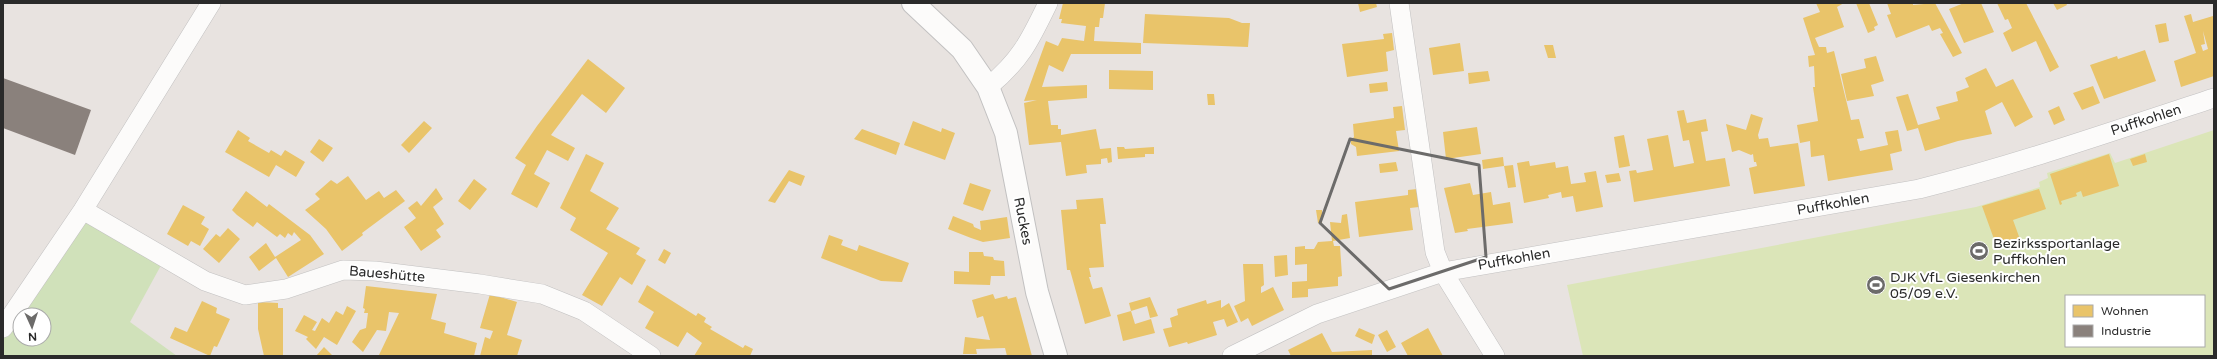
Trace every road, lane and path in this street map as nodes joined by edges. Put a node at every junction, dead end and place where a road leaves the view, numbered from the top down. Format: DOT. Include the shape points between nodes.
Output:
graph roads {
  1 [pos="211,3"];
  2 [pos="913,3"];
  3 [pos="1048,3"];
  4 [pos="1399,3"];
  5 [pos="988,87"];
  6 [pos="2214,98"];
  7 [pos="83,210"];
  8 [pos="1443,272"];
  9 [pos="3,328"];
  10 [pos="650,356"];
  11 [pos="1056,356"];
  12 [pos="1232,356"];
  13 [pos="1495,356"];
  1 -- 7 [label="street"];
  2 -- 5 [label="main road, Ruckes" via="962,49"];
  3 -- 5 [label="street" via="1028,44 1008,71"];
  4 -- 8 [label="street" via="1435,252"];
  5 -- 11 [label="main road, Ruckes" via="1006,133 1037,292"];
  6 -- 8 [label="street, Puffkohlen" via="2032,158 1919,189"];
  7 -- 9 [label="street"];
  7 -- 10 [label="street, Baueshütte" via="205,281 245,295 286,289 343,270 375,271 480,284 542,294 584,311"];
  8 -- 12 [label="street, Puffkohlen" via="1316,314"];
  8 -- 13 [label="street"];
}
